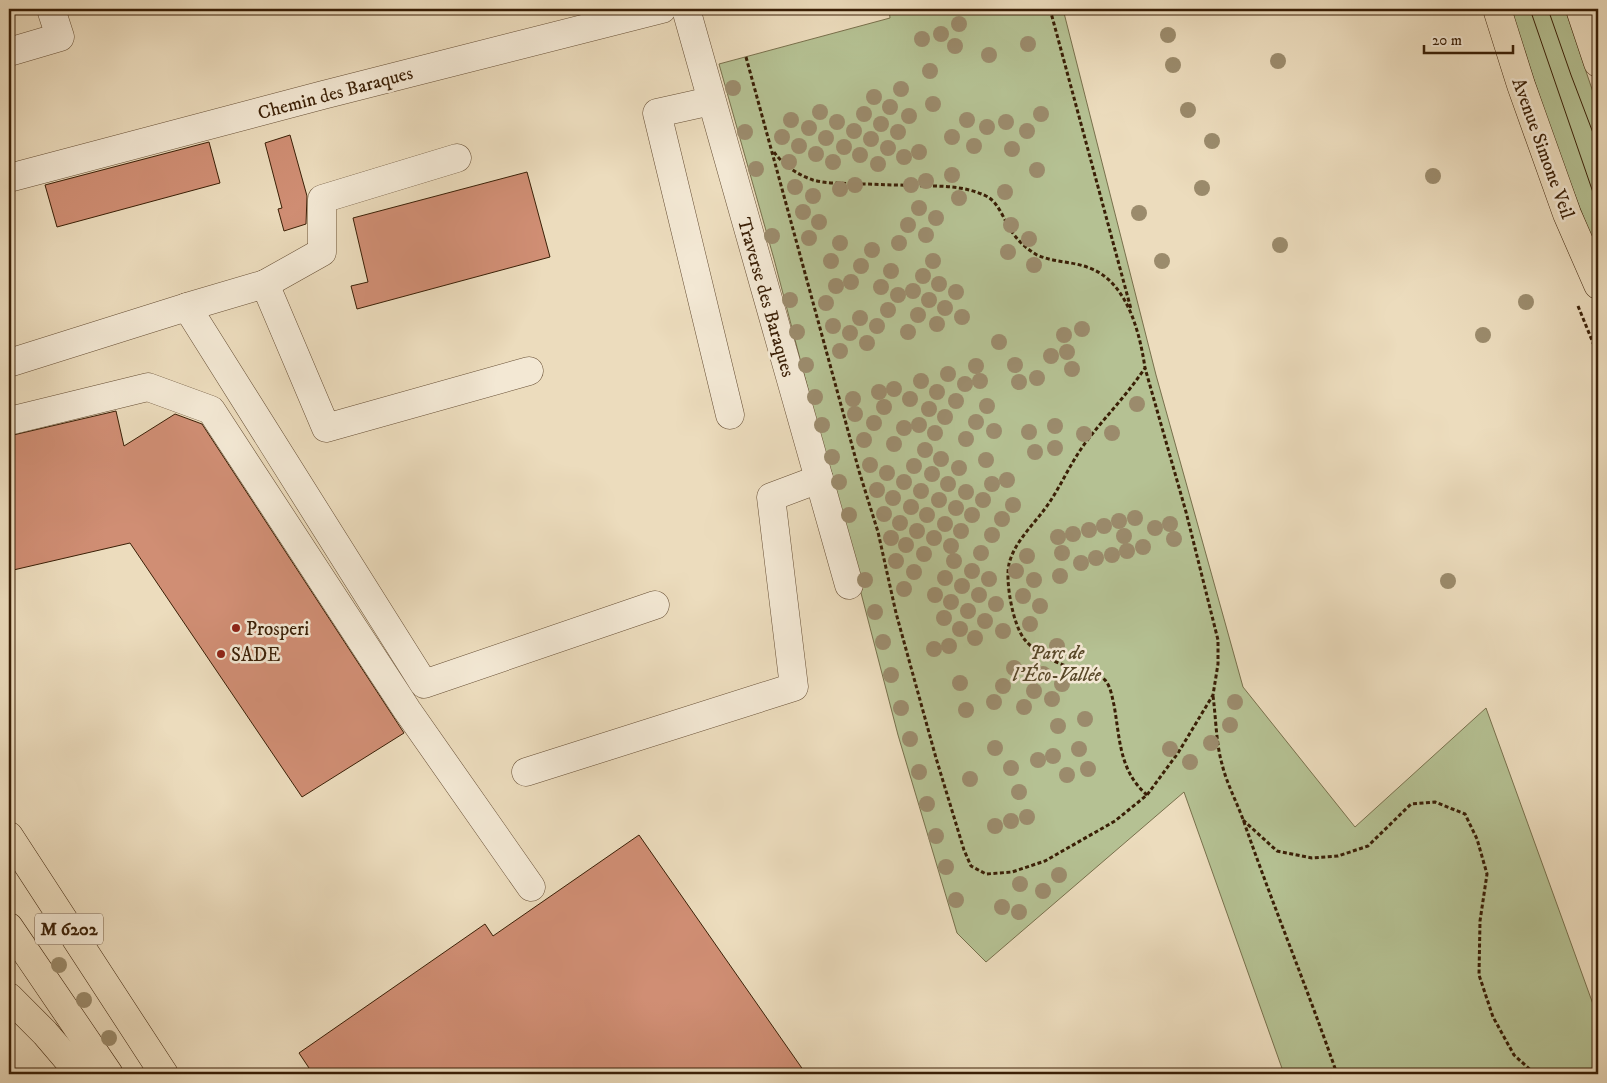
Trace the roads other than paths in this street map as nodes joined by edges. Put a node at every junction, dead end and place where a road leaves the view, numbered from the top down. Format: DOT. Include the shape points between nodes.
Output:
graph roads {
  1 [pos="51,9"];
  2 [pos="662,9"];
  3 [pos="686,9"];
  4 [pos="1497,9"];
  5 [pos="1580,9"];
  6 [pos="9,52"];
  7 [pos="1598,63"];
  8 [pos="711,101"];
  9 [pos="457,158"];
  10 [pos="9,178"];
  11 [pos="265,284"];
  12 [pos="1598,285"];
  13 [pos="187,307"];
  14 [pos="9,363"];
  15 [pos="529,371"];
  16 [pos="730,415"];
  17 [pos="9,421"];
  18 [pos="819,480"];
  19 [pos="849,585"];
  20 [pos="655,605"];
  21 [pos="526,772"];
  22 [pos="9,836"];
  23 [pos="531,887"];
  24 [pos="9,927"];
  25 [pos="9,997"];
  26 [pos="80,1074"];
  27 [pos="109,1074"];
  28 [pos="164,1074"];
  1 -- 6 [label="street" via="60,37"];
  2 -- 10 [label="street, Chemin des Baraques"];
  3 -- 8 [label="street, Traverse des Baraques"];
  4 -- 12 [label="main road, Avenue Simone Veil" via="1567,214"];
  5 -- 7 [label="main road"];
  8 -- 16 [label="street" via="657,113"];
  8 -- 18 [label="street, Traverse des Baraques"];
  9 -- 11 [label="street" via="322,199 322,252"];
  11 -- 13 [label="street"];
  11 -- 15 [label="street" via="326,428"];
  13 -- 14 [label="street"];
  13 -- 20 [label="street" via="424,684"];
  17 -- 23 [label="street" via="148,387 211,410 406,710"];
  18 -- 19 [label="street, Traverse des Baraques"];
  18 -- 21 [label="street" via="771,497 794,687"];
  22 -- 28 [label="main road, M 6202"];
  24 -- 27 [label="main road, M 6202"];
  25 -- 26 [label="main road"];
}
